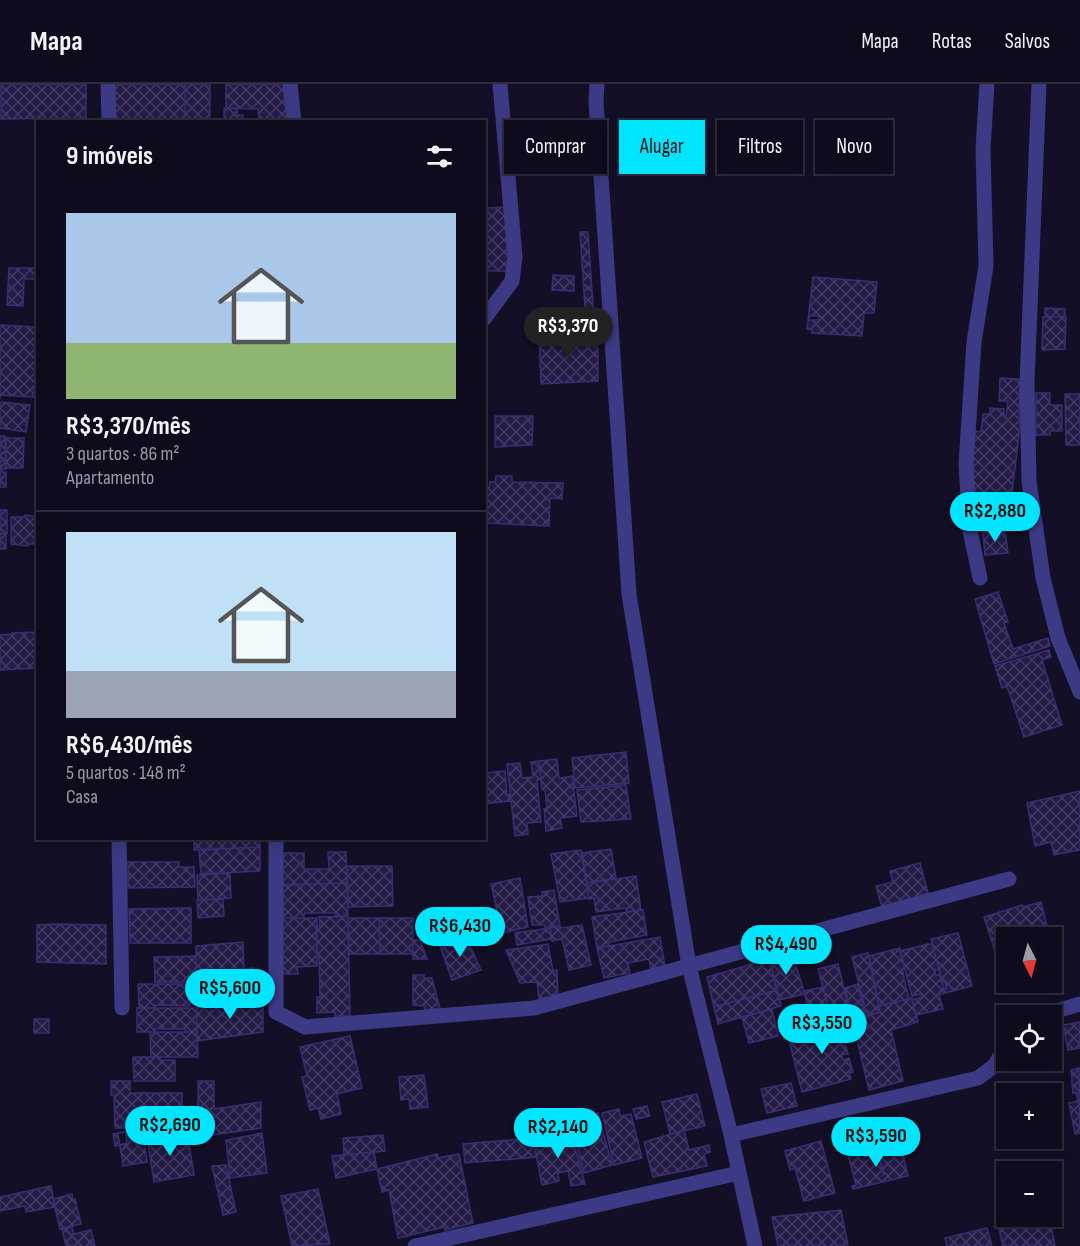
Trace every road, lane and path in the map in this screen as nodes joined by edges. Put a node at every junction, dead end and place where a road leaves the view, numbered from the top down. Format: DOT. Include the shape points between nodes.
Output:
graph roads {
  1 [pos="108,84"];
  2 [pos="290,84"];
  3 [pos="500,84"];
  4 [pos="597,84"];
  5 [pos="987,84"];
  6 [pos="1039,84"];
  7 [pos="109,120"];
  8 [pos="294,120"];
  9 [pos="486,316"];
  10 [pos="980,578"];
  11 [pos="1080,692"];
  12 [pos="119,840"];
  13 [pos="276,840"];
  14 [pos="1009,879"];
  15 [pos="689,966"];
  16 [pos="1080,1004"];
  17 [pos="122,1008"];
  18 [pos="1062,1009"];
  19 [pos="996,1063"];
  20 [pos="731,1136"];
  21 [pos="739,1173"];
  22 [pos="415,1246"];
  23 [pos="755,1246"];
  1 -- 7 [label="street"];
  2 -- 8 [label="street"];
  3 -- 9 [label="street" via="515,257 512,281"];
  4 -- 15 [label="street" via="629,594"];
  5 -- 10 [label="street" via="983,149 986,266 974,342 966,464 970,531"];
  6 -- 11 [label="street" via="1027,382 1029,481 1043,578 1059,638"];
  12 -- 17 [label="street"];
  13 -- 15 [label="street" via="276,1012 305,1027 534,1008"];
  14 -- 15 [label="street"];
  15 -- 20 [label="street"];
  16 -- 18 [label="street"];
  19 -- 20 [label="street" via="978,1078"];
  20 -- 21 [label="street"];
  21 -- 22 [label="street"];
  21 -- 23 [label="street"];
}
